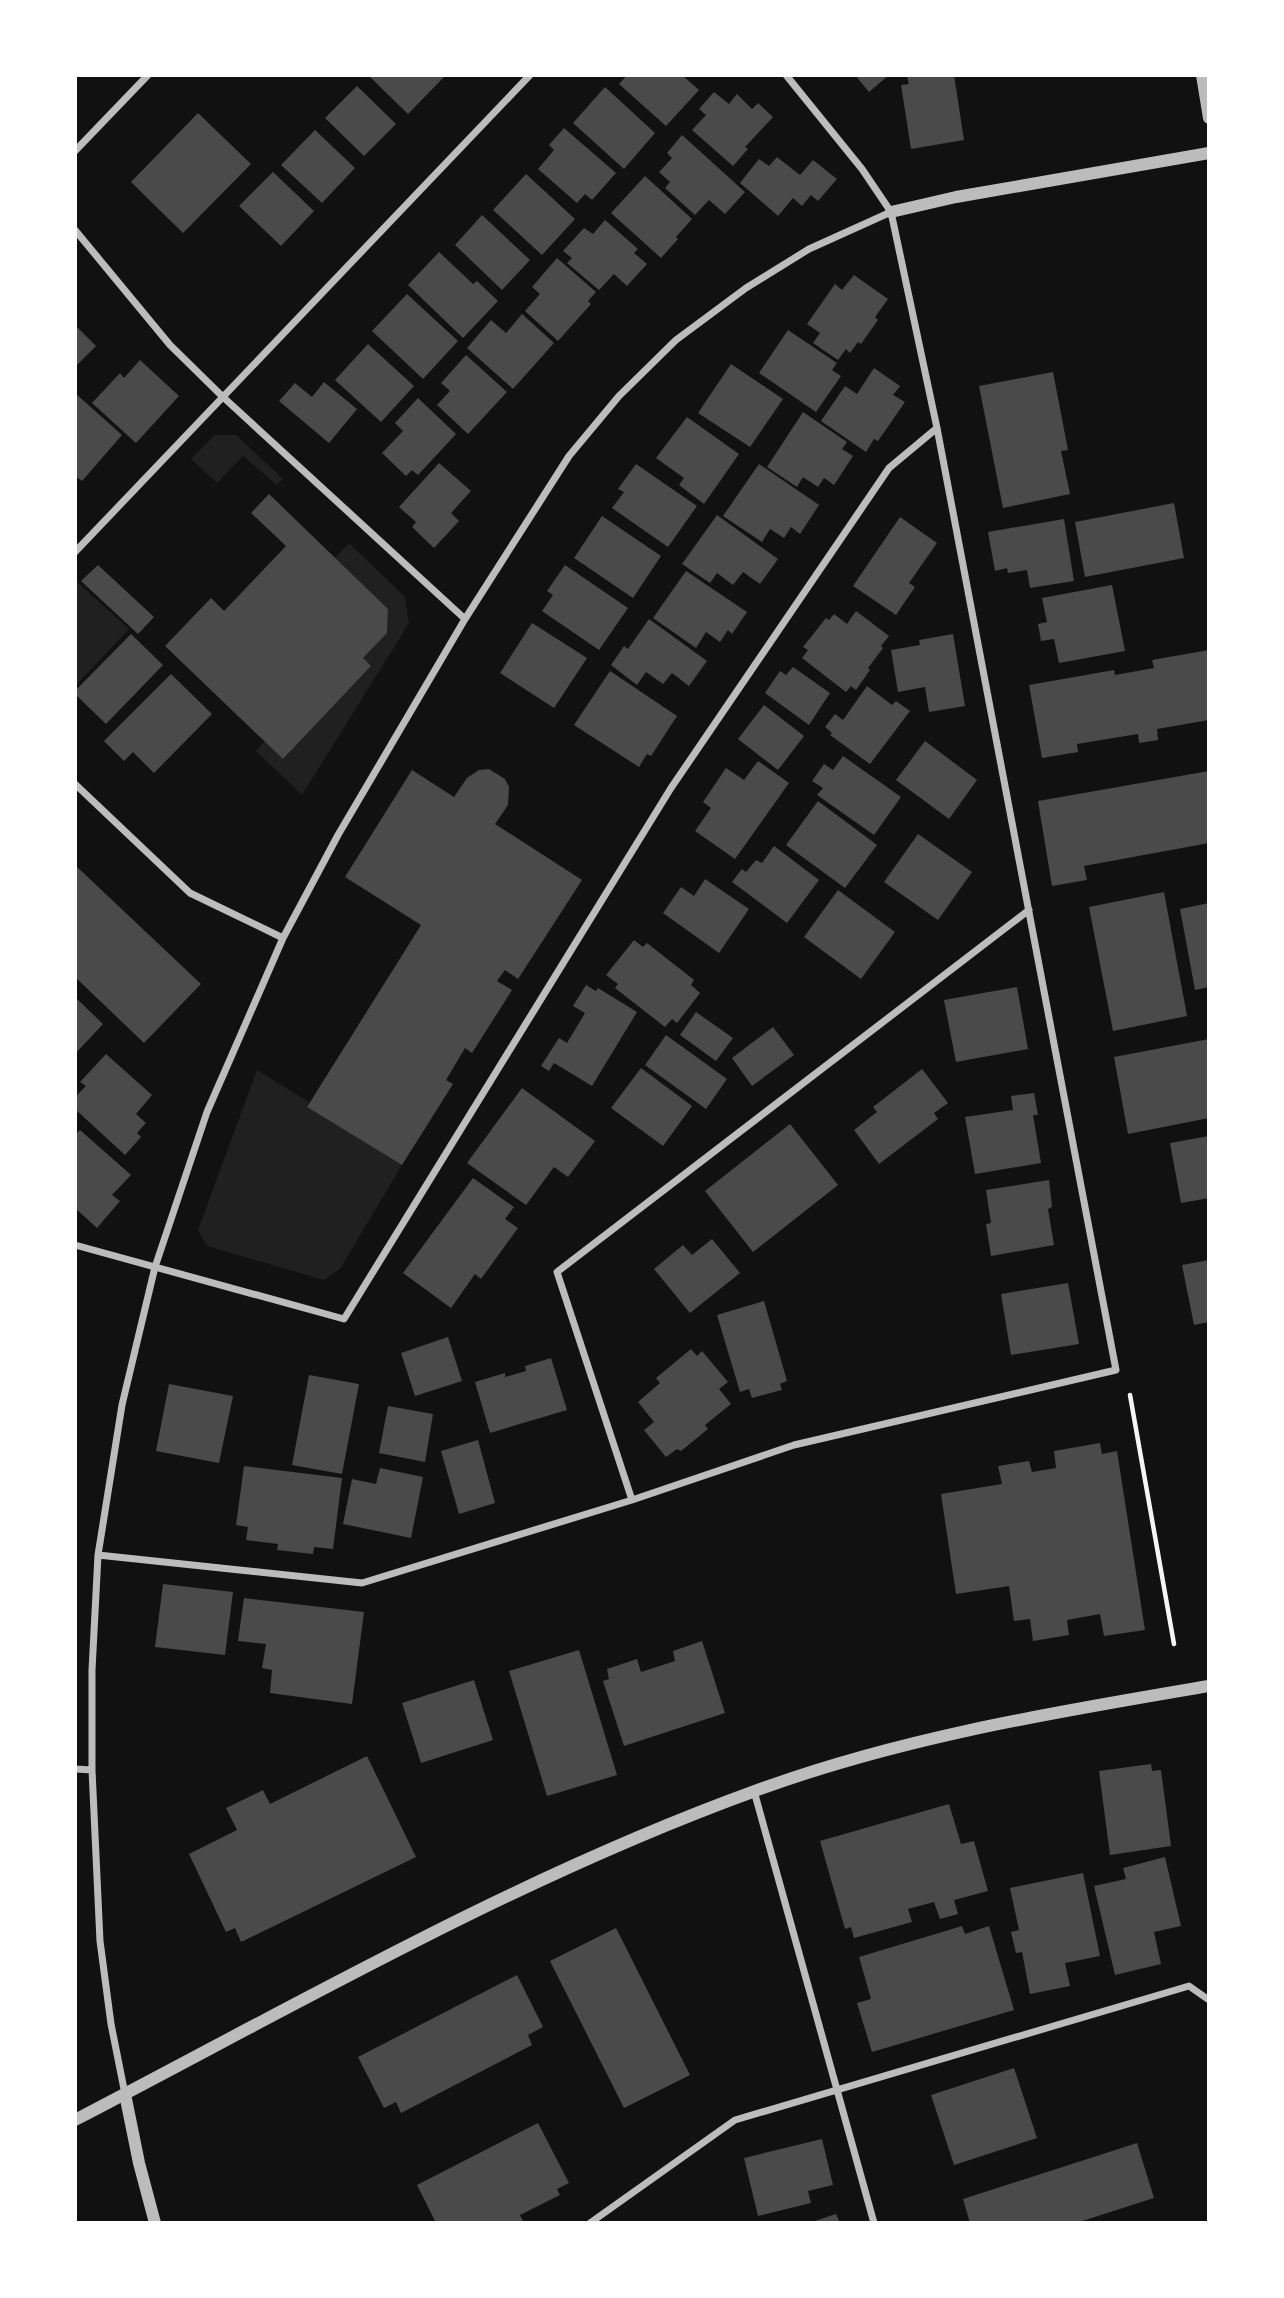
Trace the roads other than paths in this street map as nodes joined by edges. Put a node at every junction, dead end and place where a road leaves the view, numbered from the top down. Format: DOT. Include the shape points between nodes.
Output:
graph roads {
  1 [pos="148,75"];
  2 [pos="530,75"];
  3 [pos="786,75"];
  4 [pos="1202,75"];
  5 [pos="1209,118"];
  6 [pos="75,151"];
  7 [pos="1209,153"];
  8 [pos="891,212"];
  9 [pos="75,230"];
  10 [pos="223,397"];
  11 [pos="937,428"];
  12 [pos="75,552"];
  13 [pos="465,620"];
  14 [pos="75,784"];
  15 [pos="1029,910"];
  16 [pos="283,938"];
  17 [pos="75,1245"];
  18 [pos="155,1266"];
  19 [pos="632,1500"];
  20 [pos="98,1555"];
  21 [pos="1209,1686"];
  22 [pos="75,1769"];
  23 [pos="92,1770"];
  24 [pos="754,1791"];
  25 [pos="1209,2000"];
  26 [pos="837,2090"];
  27 [pos="125,2094"];
  28 [pos="75,2120"];
  29 [pos="155,2223"];
  30 [pos="590,2223"];
  31 [pos="874,2223"];
  1 -- 6 [label="street"];
  2 -- 10 [label="street"];
  3 -- 8 [label="street"];
  4 -- 5 [label="street"];
  7 -- 8 [label="street"];
  8 -- 11 [label="street"];
  8 -- 13 [label="street" via="809,249 676,340 619,396 569,456"];
  9 -- 10 [label="street" via="170,345"];
  10 -- 12 [label="street"];
  10 -- 13 [label="street"];
  11 -- 15 [label="street"];
  11 -- 18 [label="street" via="889,468 671,788 344,1319"];
  13 -- 16 [label="street"];
  14 -- 16 [label="street" via="190,893"];
  15 -- 19 [label="street" via="557,1272"];
  15 -- 19 [label="street" via="1116,1370 794,1445"];
  16 -- 18 [label="street" via="207,1112"];
  17 -- 18 [label="street"];
  18 -- 20 [label="street" via="122,1405"];
  19 -- 20 [label="street" via="362,1583"];
  20 -- 23 [label="street"];
  21 -- 24 [label="street" via="927,1739"];
  22 -- 23 [label="street"];
  23 -- 27 [label="street" via="100,1941"];
  24 -- 26 [label="street"];
  24 -- 27 [label="street" via="559,1871"];
  25 -- 26 [label="street" via="1189,1986"];
  26 -- 30 [label="street" via="735,2120"];
  26 -- 31 [label="street"];
  27 -- 28 [label="street"];
  27 -- 29 [label="street"];
}
